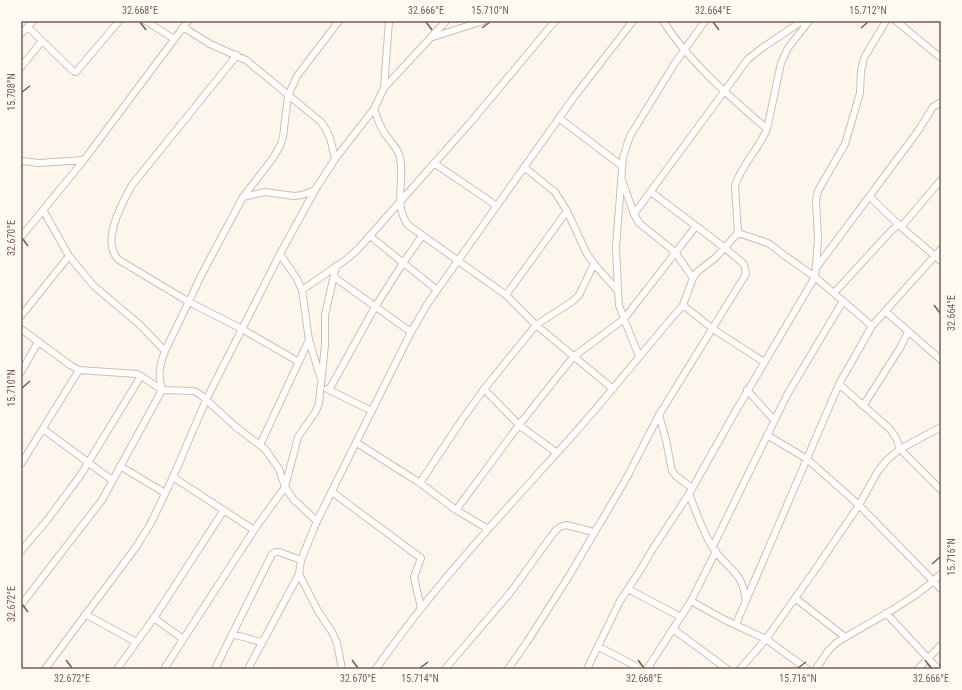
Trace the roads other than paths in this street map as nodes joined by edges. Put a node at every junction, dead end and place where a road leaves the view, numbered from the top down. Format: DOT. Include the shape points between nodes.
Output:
graph roads {
  1 [pos="33,21"];
  2 [pos="119,21"];
  3 [pos="146,21"];
  4 [pos="188,21"];
  5 [pos="339,21"];
  6 [pos="389,21"];
  7 [pos="446,21"];
  8 [pos="483,21"];
  9 [pos="555,21"];
  10 [pos="633,21"];
  11 [pos="663,21"];
  12 [pos="705,21"];
  13 [pos="802,21"];
  14 [pos="809,21"];
  15 [pos="886,21"];
  16 [pos="897,21"];
  17 [pos="28,27"];
  18 [pos="183,27"];
  19 [pos="21,34"];
  20 [pos="432,38"];
  21 [pos="174,39"];
  22 [pos="42,41"];
  23 [pos="684,50"];
  24 [pos="236,56"];
  25 [pos="941,58"];
  26 [pos="21,67"];
  27 [pos="384,88"];
  28 [pos="724,92"];
  29 [pos="288,96"];
  30 [pos="941,102"];
  31 [pos="374,109"];
  32 [pos="559,118"];
  33 [pos="767,129"];
  34 [pos="335,159"];
  35 [pos="84,160"];
  36 [pos="21,161"];
  37 [pos="434,163"];
  38 [pos="622,166"];
  39 [pos="524,167"];
  40 [pos="621,176"];
  41 [pos="941,180"];
  42 [pos="315,190"];
  43 [pos="651,192"];
  44 [pos="243,197"];
  45 [pos="870,197"];
  46 [pos="400,204"];
  47 [pos="497,206"];
  48 [pos="43,210"];
  49 [pos="567,211"];
  50 [pos="634,214"];
  51 [pos="696,226"];
  52 [pos="900,226"];
  53 [pos="738,233"];
  54 [pos="21,236"];
  55 [pos="370,236"];
  56 [pos="422,236"];
  57 [pos="725,248"];
  58 [pos="941,249"];
  59 [pos="675,252"];
  60 [pos="280,254"];
  61 [pos="68,256"];
  62 [pos="935,256"];
  63 [pos="459,261"];
  64 [pos="941,261"];
  65 [pos="402,263"];
  66 [pos="594,264"];
  67 [pos="336,266"];
  68 [pos="816,268"];
  69 [pos="334,277"];
  70 [pos="815,277"];
  71 [pos="693,278"];
  72 [pos="302,290"];
  73 [pos="437,290"];
  74 [pos="618,291"];
  75 [pos="834,293"];
  76 [pos="506,295"];
  77 [pos="843,301"];
  78 [pos="189,302"];
  79 [pos="683,305"];
  80 [pos="375,307"];
  81 [pos="885,310"];
  82 [pos="21,316"];
  83 [pos="624,319"];
  84 [pos="536,325"];
  85 [pos="872,326"];
  86 [pos="21,329"];
  87 [pos="242,329"];
  88 [pos="713,329"];
  89 [pos="412,332"];
  90 [pos="908,332"];
  91 [pos="309,340"];
  92 [pos="38,342"];
  93 [pos="165,351"];
  94 [pos="639,356"];
  95 [pos="573,357"];
  96 [pos="941,360"];
  97 [pos="299,362"];
  98 [pos="764,362"];
  99 [pos="79,370"];
  100 [pos="21,372"];
  101 [pos="141,376"];
  102 [pos="321,384"];
  103 [pos="839,384"];
  104 [pos="484,389"];
  105 [pos="612,389"];
  106 [pos="162,390"];
  107 [pos="329,390"];
  108 [pos="747,390"];
  109 [pos="206,400"];
  110 [pos="863,406"];
  111 [pos="372,411"];
  112 [pos="660,415"];
  113 [pos="774,420"];
  114 [pos="519,425"];
  115 [pos="941,427"];
  116 [pos="44,429"];
  117 [pos="767,435"];
  118 [pos="357,443"];
  119 [pos="260,445"];
  120 [pos="900,449"];
  121 [pos="556,453"];
  122 [pos="807,459"];
  123 [pos="89,462"];
  124 [pos="21,464"];
  125 [pos="120,466"];
  126 [pos="173,477"];
  127 [pos="112,480"];
  128 [pos="420,483"];
  129 [pos="285,487"];
  130 [pos="692,488"];
  131 [pos="941,490"];
  132 [pos="332,492"];
  133 [pos="165,493"];
  134 [pos="689,494"];
  135 [pos="859,505"];
  136 [pos="224,510"];
  137 [pos="456,510"];
  138 [pos="317,521"];
  139 [pos="488,529"];
  140 [pos="254,530"];
  141 [pos="594,532"];
  142 [pos="714,549"];
  143 [pos="21,551"];
  144 [pos="301,560"];
  145 [pos="299,574"];
  146 [pos="941,574"];
  147 [pos="934,581"];
  148 [pos="941,589"];
  149 [pos="628,590"];
  150 [pos="795,598"];
  151 [pos="691,601"];
  152 [pos="746,601"];
  153 [pos="21,605"];
  154 [pos="421,608"];
  155 [pos="886,613"];
  156 [pos="86,614"];
  157 [pos="681,617"];
  158 [pos="154,618"];
  159 [pos="736,624"];
  160 [pos="673,630"];
  161 [pos="232,634"];
  162 [pos="845,637"];
  163 [pos="183,639"];
  164 [pos="766,639"];
  165 [pos="136,642"];
  166 [pos="261,642"];
  167 [pos="941,645"];
  168 [pos="599,647"];
  169 [pos="928,658"];
  170 [pos="45,669"];
  171 [pos="117,669"];
  172 [pos="164,669"];
  173 [pos="215,669"];
  174 [pos="248,669"];
  175 [pos="342,669"];
  176 [pos="376,669"];
  177 [pos="445,669"];
  178 [pos="508,669"];
  179 [pos="587,669"];
  180 [pos="641,669"];
  181 [pos="647,669"];
  182 [pos="727,669"];
  183 [pos="740,669"];
  184 [pos="807,669"];
  185 [pos="816,669"];
  186 [pos="918,669"];
  187 [pos="938,669"];
  1 -- 17 [label="street"];
  2 -- 22 [label="street" via="76,72"];
  3 -- 21 [label="street"];
  4 -- 18 [label="street"];
  5 -- 29 [label="street" via="299,72"];
  6 -- 27 [label="street"];
  7 -- 20 [label="street"];
  8 -- 20 [label="street"];
  9 -- 37 [label="street"];
  10 -- 32 [label="street"];
  11 -- 23 [label="street"];
  12 -- 23 [label="street"];
  13 -- 28 [label="street" via="748,59"];
  14 -- 33 [label="street" via="788,48 781,63"];
  15 -- 68 [label="street" via="864,58 860,93 845,144 818,191"];
  16 -- 25 [label="street"];
  17 -- 19 [label="street"];
  17 -- 22 [label="street"];
  18 -- 21 [label="street"];
  18 -- 24 [label="street"];
  20 -- 27 [label="street"];
  21 -- 35 [label="street"];
  22 -- 26 [label="street"];
  23 -- 28 [label="street"];
  23 -- 38 [label="street" via="630,136"];
  24 -- 29 [label="street" via="254,66"];
  24 -- 78 [label="street" via="132,185 124,199 110,238 114,257"];
  27 -- 31 [label="street"];
  28 -- 33 [label="street"];
  28 -- 43 [label="street"];
  29 -- 34 [label="street" via="327,129"];
  29 -- 44 [label="street" via="280,146"];
  30 -- 45 [label="street" via="933,107"];
  31 -- 34 [label="street"];
  31 -- 46 [label="street" via="378,122 400,157"];
  32 -- 38 [label="street"];
  32 -- 39 [label="street"];
  33 -- 53 [label="street" via="735,186"];
  34 -- 42 [label="street"];
  35 -- 36 [label="street" via="39,163"];
  35 -- 48 [label="street"];
  37 -- 46 [label="street"];
  37 -- 47 [label="street"];
  38 -- 40 [label="street"];
  39 -- 47 [label="street"];
  39 -- 49 [label="street" via="555,192"];
  40 -- 50 [label="street"];
  40 -- 74 [label="street" via="616,247"];
  41 -- 52 [label="street"];
  42 -- 44 [label="street" via="294,196 266,192"];
  42 -- 60 [label="street"];
  43 -- 50 [label="street"];
  43 -- 51 [label="street"];
  44 -- 78 [label="street"];
  45 -- 52 [label="street"];
  45 -- 68 [label="street"];
  46 -- 55 [label="street"];
  46 -- 56 [label="street" via="403,218"];
  47 -- 63 [label="street"];
  48 -- 54 [label="street"];
  48 -- 61 [label="street"];
  49 -- 66 [label="street"];
  49 -- 76 [label="street"];
  50 -- 59 [label="street" via="645,228"];
  51 -- 57 [label="street"];
  51 -- 59 [label="street"];
  52 -- 62 [label="street"];
  52 -- 75 [label="street" via="890,231"];
  53 -- 57 [label="street"];
  53 -- 70 [label="street" via="768,243"];
  55 -- 65 [label="street"];
  55 -- 67 [label="street" via="347,259"];
  56 -- 63 [label="street"];
  56 -- 65 [label="street"];
  57 -- 71 [label="street"];
  57 -- 88 [label="street" via="744,264 746,274"];
  58 -- 62 [label="street"];
  59 -- 71 [label="street"];
  59 -- 83 [label="street"];
  60 -- 72 [label="street"];
  60 -- 87 [label="street"];
  61 -- 82 [label="street"];
  61 -- 93 [label="street" via="94,286 140,325"];
  62 -- 64 [label="street"];
  62 -- 81 [label="street"];
  63 -- 73 [label="street"];
  63 -- 76 [label="street"];
  65 -- 73 [label="street"];
  65 -- 80 [label="street"];
  66 -- 74 [label="street"];
  66 -- 84 [label="street" via="579,295"];
  67 -- 69 [label="street"];
  67 -- 72 [label="street"];
  68 -- 70 [label="street"];
  69 -- 80 [label="street"];
  69 -- 102 [label="street" via="324,315 325,345"];
  70 -- 75 [label="street"];
  70 -- 98 [label="street"];
  71 -- 79 [label="street"];
  72 -- 91 [label="street"];
  73 -- 89 [label="street"];
  74 -- 83 [label="street"];
  75 -- 77 [label="street"];
  76 -- 84 [label="street"];
  77 -- 85 [label="street"];
  77 -- 113 [label="street"];
  78 -- 87 [label="street"];
  78 -- 93 [label="street"];
  79 -- 88 [label="street"];
  79 -- 94 [label="street"];
  80 -- 89 [label="street"];
  80 -- 107 [label="street"];
  81 -- 85 [label="street"];
  81 -- 90 [label="street"];
  83 -- 94 [label="street"];
  83 -- 95 [label="street"];
  84 -- 95 [label="street"];
  84 -- 104 [label="street"];
  85 -- 103 [label="street"];
  86 -- 92 [label="street"];
  87 -- 97 [label="street"];
  87 -- 109 [label="street"];
  88 -- 98 [label="street"];
  88 -- 112 [label="street"];
  89 -- 111 [label="street"];
  90 -- 96 [label="street"];
  90 -- 110 [label="street"];
  91 -- 97 [label="street"];
  91 -- 102 [label="street"];
  92 -- 99 [label="street"];
  92 -- 100 [label="street"];
  93 -- 106 [label="street" via="158,376"];
  94 -- 105 [label="street"];
  95 -- 105 [label="street"];
  95 -- 114 [label="street"];
  97 -- 119 [label="street"];
  98 -- 108 [label="street"];
  99 -- 101 [label="street"];
  99 -- 116 [label="street"];
  101 -- 106 [label="street"];
  101 -- 123 [label="street"];
  102 -- 107 [label="street"];
  102 -- 129 [label="street" via="319,403 298,437"];
  103 -- 110 [label="street"];
  103 -- 122 [label="street"];
  104 -- 114 [label="street"];
  104 -- 128 [label="street"];
  105 -- 121 [label="street"];
  106 -- 109 [label="street" via="194,391"];
  106 -- 125 [label="street"];
  107 -- 111 [label="street"];
  108 -- 113 [label="street"];
  108 -- 130 [label="street"];
  109 -- 119 [label="street"];
  109 -- 126 [label="street"];
  110 -- 120 [label="street" via="890,429"];
  111 -- 118 [label="street"];
  112 -- 130 [label="street" via="672,471"];
  112 -- 141 [label="street"];
  113 -- 117 [label="street"];
  114 -- 121 [label="street"];
  114 -- 137 [label="street"];
  115 -- 120 [label="street"];
  116 -- 123 [label="street"];
  116 -- 124 [label="street"];
  117 -- 122 [label="street"];
  117 -- 142 [label="street"];
  118 -- 128 [label="street"];
  118 -- 132 [label="street"];
  119 -- 129 [label="street" via="279,469"];
  120 -- 131 [label="street"];
  120 -- 135 [label="street" via="878,472"];
  121 -- 139 [label="street"];
  122 -- 135 [label="street"];
  122 -- 152 [label="street"];
  123 -- 127 [label="street"];
  123 -- 143 [label="street" via="48,519"];
  125 -- 127 [label="street"];
  125 -- 133 [label="street"];
  126 -- 133 [label="street"];
  126 -- 136 [label="street"];
  127 -- 153 [label="street" via="102,500"];
  128 -- 137 [label="street"];
  129 -- 138 [label="street" via="293,499"];
  129 -- 140 [label="street"];
  130 -- 134 [label="street"];
  132 -- 138 [label="street"];
  132 -- 154 [label="street" via="421,558 414,578"];
  133 -- 156 [label="street" via="145,534"];
  134 -- 142 [label="street"];
  134 -- 149 [label="street"];
  135 -- 147 [label="street"];
  135 -- 150 [label="street"];
  136 -- 140 [label="street"];
  136 -- 158 [label="street"];
  137 -- 139 [label="street"];
  138 -- 144 [label="street"];
  139 -- 154 [label="street"];
  140 -- 163 [label="street"];
  141 -- 177 [label="street" via="566,525 555,531 510,593"];
  141 -- 178 [label="street" via="528,642"];
  142 -- 151 [label="street"];
  142 -- 152 [label="street" via="737,573"];
  144 -- 145 [label="street"];
  144 -- 161 [label="street" via="279,552 272,554"];
  145 -- 166 [label="street"];
  145 -- 175 [label="street" via="337,643"];
  146 -- 147 [label="street"];
  147 -- 148 [label="street"];
  147 -- 155 [label="street"];
  149 -- 157 [label="street"];
  149 -- 168 [label="street" via="620,601"];
  150 -- 162 [label="street"];
  150 -- 164 [label="street"];
  151 -- 157 [label="street"];
  151 -- 159 [label="street"];
  152 -- 159 [label="street"];
  154 -- 176 [label="street"];
  155 -- 162 [label="street"];
  155 -- 169 [label="street"];
  156 -- 165 [label="street"];
  156 -- 170 [label="street"];
  157 -- 160 [label="street"];
  158 -- 163 [label="street"];
  158 -- 165 [label="street"];
  159 -- 164 [label="street"];
  160 -- 181 [label="street"];
  160 -- 182 [label="street"];
  161 -- 166 [label="street"];
  161 -- 173 [label="street"];
  162 -- 185 [label="street" via="828,651"];
  163 -- 172 [label="street"];
  164 -- 183 [label="street"];
  164 -- 184 [label="street"];
  165 -- 171 [label="street"];
  166 -- 174 [label="street"];
  167 -- 169 [label="street"];
  168 -- 179 [label="street"];
  168 -- 180 [label="street"];
  169 -- 186 [label="street"];
  169 -- 187 [label="street"];
}
